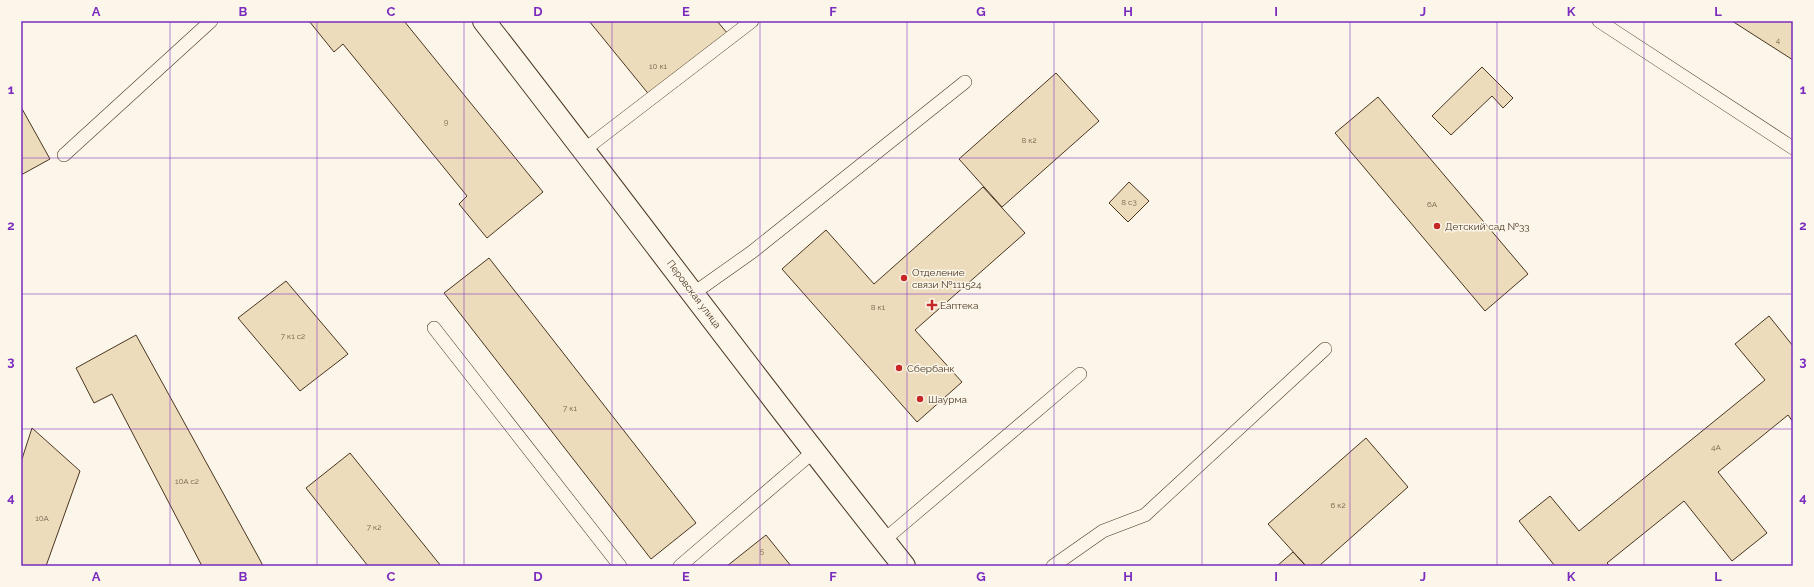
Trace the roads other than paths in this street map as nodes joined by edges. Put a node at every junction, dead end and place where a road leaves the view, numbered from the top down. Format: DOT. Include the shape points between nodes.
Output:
graph roads {
  1 [pos="211,21"];
  2 [pos="484,21"];
  3 [pos="752,21"];
  4 [pos="1599,21"];
  5 [pos="965,82"];
  6 [pos="1793,148"];
  7 [pos="584,150"];
  8 [pos="64,155"];
  9 [pos="694,292"];
  10 [pos="434,328"];
  11 [pos="1325,349"];
  12 [pos="1080,374"];
  13 [pos="813,452"];
  14 [pos="884,540"];
  15 [pos="620,566"];
  16 [pos="680,566"];
  17 [pos="904,566"];
  18 [pos="1053,566"];
  1 -- 8 [label="lane"];
  2 -- 7 [label="main road, Перовская улица"];
  3 -- 7 [label="lane"];
  4 -- 6 [label="lane"];
  5 -- 9 [label="lane" via="752,252"];
  7 -- 9 [label="main road, Перовская улица"];
  9 -- 13 [label="main road, Перовская улица"];
  10 -- 15 [label="lane"];
  11 -- 18 [label="lane" via="1145,515 1103,531"];
  12 -- 14 [label="lane"];
  13 -- 14 [label="main road, Перовская улица"];
  13 -- 16 [label="lane"];
  14 -- 17 [label="main road, Перовская улица"];
}
